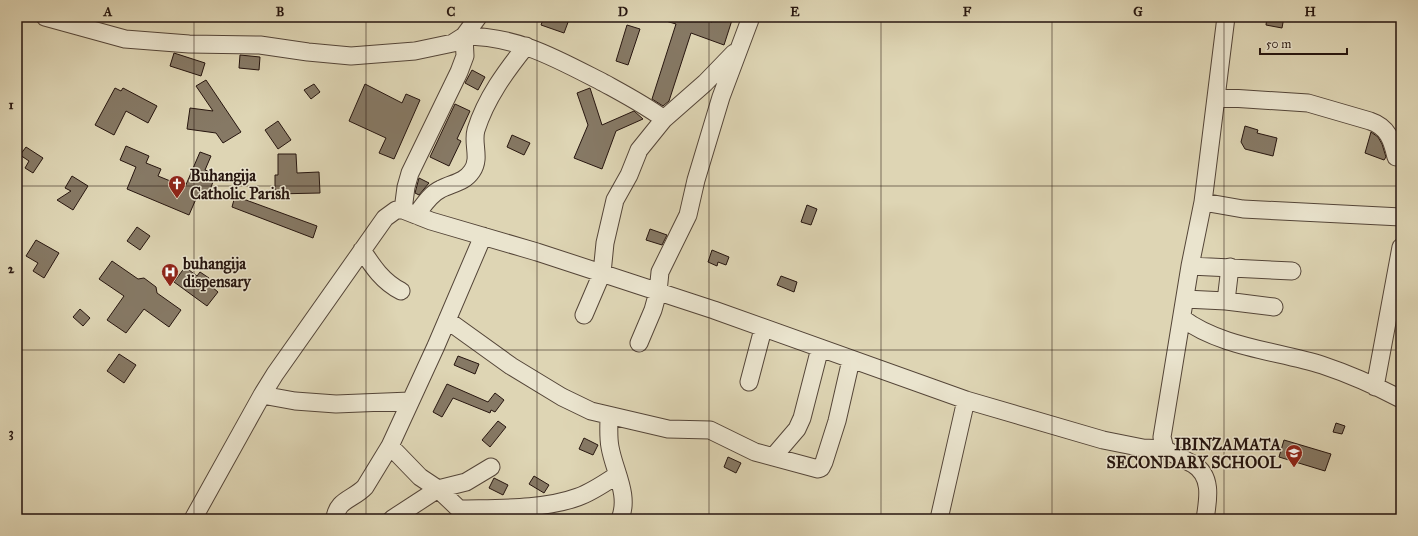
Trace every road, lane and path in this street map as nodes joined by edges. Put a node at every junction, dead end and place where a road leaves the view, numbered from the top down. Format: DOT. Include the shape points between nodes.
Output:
graph roads {
  1 [pos="45,17"];
  2 [pos="478,17"];
  3 [pos="751,17"];
  4 [pos="1226,17"];
  5 [pos="464,36"];
  6 [pos="526,46"];
  7 [pos="738,49"];
  8 [pos="1216,97"];
  9 [pos="664,119"];
  10 [pos="1396,157"];
  11 [pos="1203,202"];
  12 [pos="409,213"];
  13 [pos="1401,216"];
  14 [pos="483,236"];
  15 [pos="1401,247"];
  16 [pos="362,250"];
  17 [pos="1190,266"];
  18 [pos="1230,267"];
  19 [pos="1292,271"];
  20 [pos="602,273"];
  21 [pos="1398,280"];
  22 [pos="401,291"];
  23 [pos="658,292"];
  24 [pos="1185,299"];
  25 [pos="1226,301"];
  26 [pos="1274,307"];
  27 [pos="584,315"];
  28 [pos="1182,318"];
  29 [pos="447,320"];
  30 [pos="763,329"];
  31 [pos="639,343"];
  32 [pos="820,348"];
  33 [pos="851,360"];
  34 [pos="749,382"];
  35 [pos="1375,387"];
  36 [pos="262,395"];
  37 [pos="1401,399"];
  38 [pos="966,400"];
  39 [pos="410,401"];
  40 [pos="609,416"];
  41 [pos="390,446"];
  42 [pos="1165,449"];
  43 [pos="773,457"];
  44 [pos="491,467"];
  45 [pos="617,474"];
  46 [pos="438,489"];
  47 [pos="622,512"];
  48 [pos="462,514"];
  49 [pos="193,519"];
  50 [pos="335,519"];
  51 [pos="392,519"];
  52 [pos="636,519"];
  53 [pos="939,519"];
  54 [pos="1205,519"];
  1 -- 5 [label="street" via="125,39 189,44 260,45 351,56 415,51 453,43"];
  2 -- 5 [label="street"];
  3 -- 7 [label="street"];
  4 -- 8 [label="street"];
  5 -- 6 [label="street" via="494,38"];
  5 -- 12 [label="street" via="466,46 463,61 410,173 406,187"];
  6 -- 9 [label="street" via="566,62 624,93"];
  6 -- 12 [label="street" via="495,88 479,123 475,134 476,162 472,171 462,181 440,189"];
  7 -- 9 [label="street" via="705,83"];
  7 -- 23 [label="street" via="696,180 688,215 660,272"];
  8 -- 10 [label="street" via="1308,103 1370,121 1379,124 1386,131"];
  8 -- 11 [label="street"];
  9 -- 20 [label="street" via="643,143 617,196 605,243"];
  11 -- 13 [label="street" via="1243,209"];
  11 -- 17 [label="street"];
  12 -- 14 [label="street"];
  12 -- 16 [label="street" via="396,210 385,218"];
  14 -- 20 [label="street"];
  14 -- 29 [label="street"];
  15 -- 21 [label="street"];
  16 -- 22 [label="street" via="379,275"];
  16 -- 36 [label="street"];
  17 -- 18 [label="street"];
  17 -- 24 [label="street"];
  18 -- 19 [label="street"];
  18 -- 25 [label="street"];
  20 -- 23 [label="street"];
  20 -- 27 [label="street"];
  21 -- 35 [label="street"];
  23 -- 30 [label="street"];
  23 -- 31 [label="street"];
  24 -- 25 [label="street"];
  24 -- 28 [label="street"];
  25 -- 26 [label="street"];
  28 -- 35 [label="street" via="1197,330 1218,338 1322,365"];
  28 -- 42 [label="street" via="1162,436"];
  29 -- 39 [label="street"];
  29 -- 40 [label="street" via="488,351 546,388 582,407"];
  30 -- 32 [label="street"];
  30 -- 34 [label="street"];
  32 -- 33 [label="street"];
  32 -- 43 [label="street" via="802,418 797,429"];
  33 -- 38 [label="street"];
  33 -- 43 [label="street" via="837,421 821,468 811,468"];
  35 -- 37 [label="street"];
  36 -- 39 [label="street" via="336,404"];
  36 -- 49 [label="street"];
  38 -- 42 [label="street" via="1102,440 1143,448"];
  38 -- 53 [label="street"];
  39 -- 41 [label="street"];
  40 -- 43 [label="street" via="668,429 710,430 755,452"];
  40 -- 45 [label="street" via="609,446"];
  41 -- 46 [label="street" via="420,477"];
  41 -- 50 [label="street" via="365,487 340,505"];
  42 -- 54 [label="street" via="1194,465 1204,474 1207,486"];
  44 -- 46 [label="street" via="466,482"];
  45 -- 47 [label="street"];
  45 -- 48 [label="street" via="590,492 564,500"];
  46 -- 48 [label="street"];
  46 -- 51 [label="street"];
  47 -- 52 [label="street"];
}
